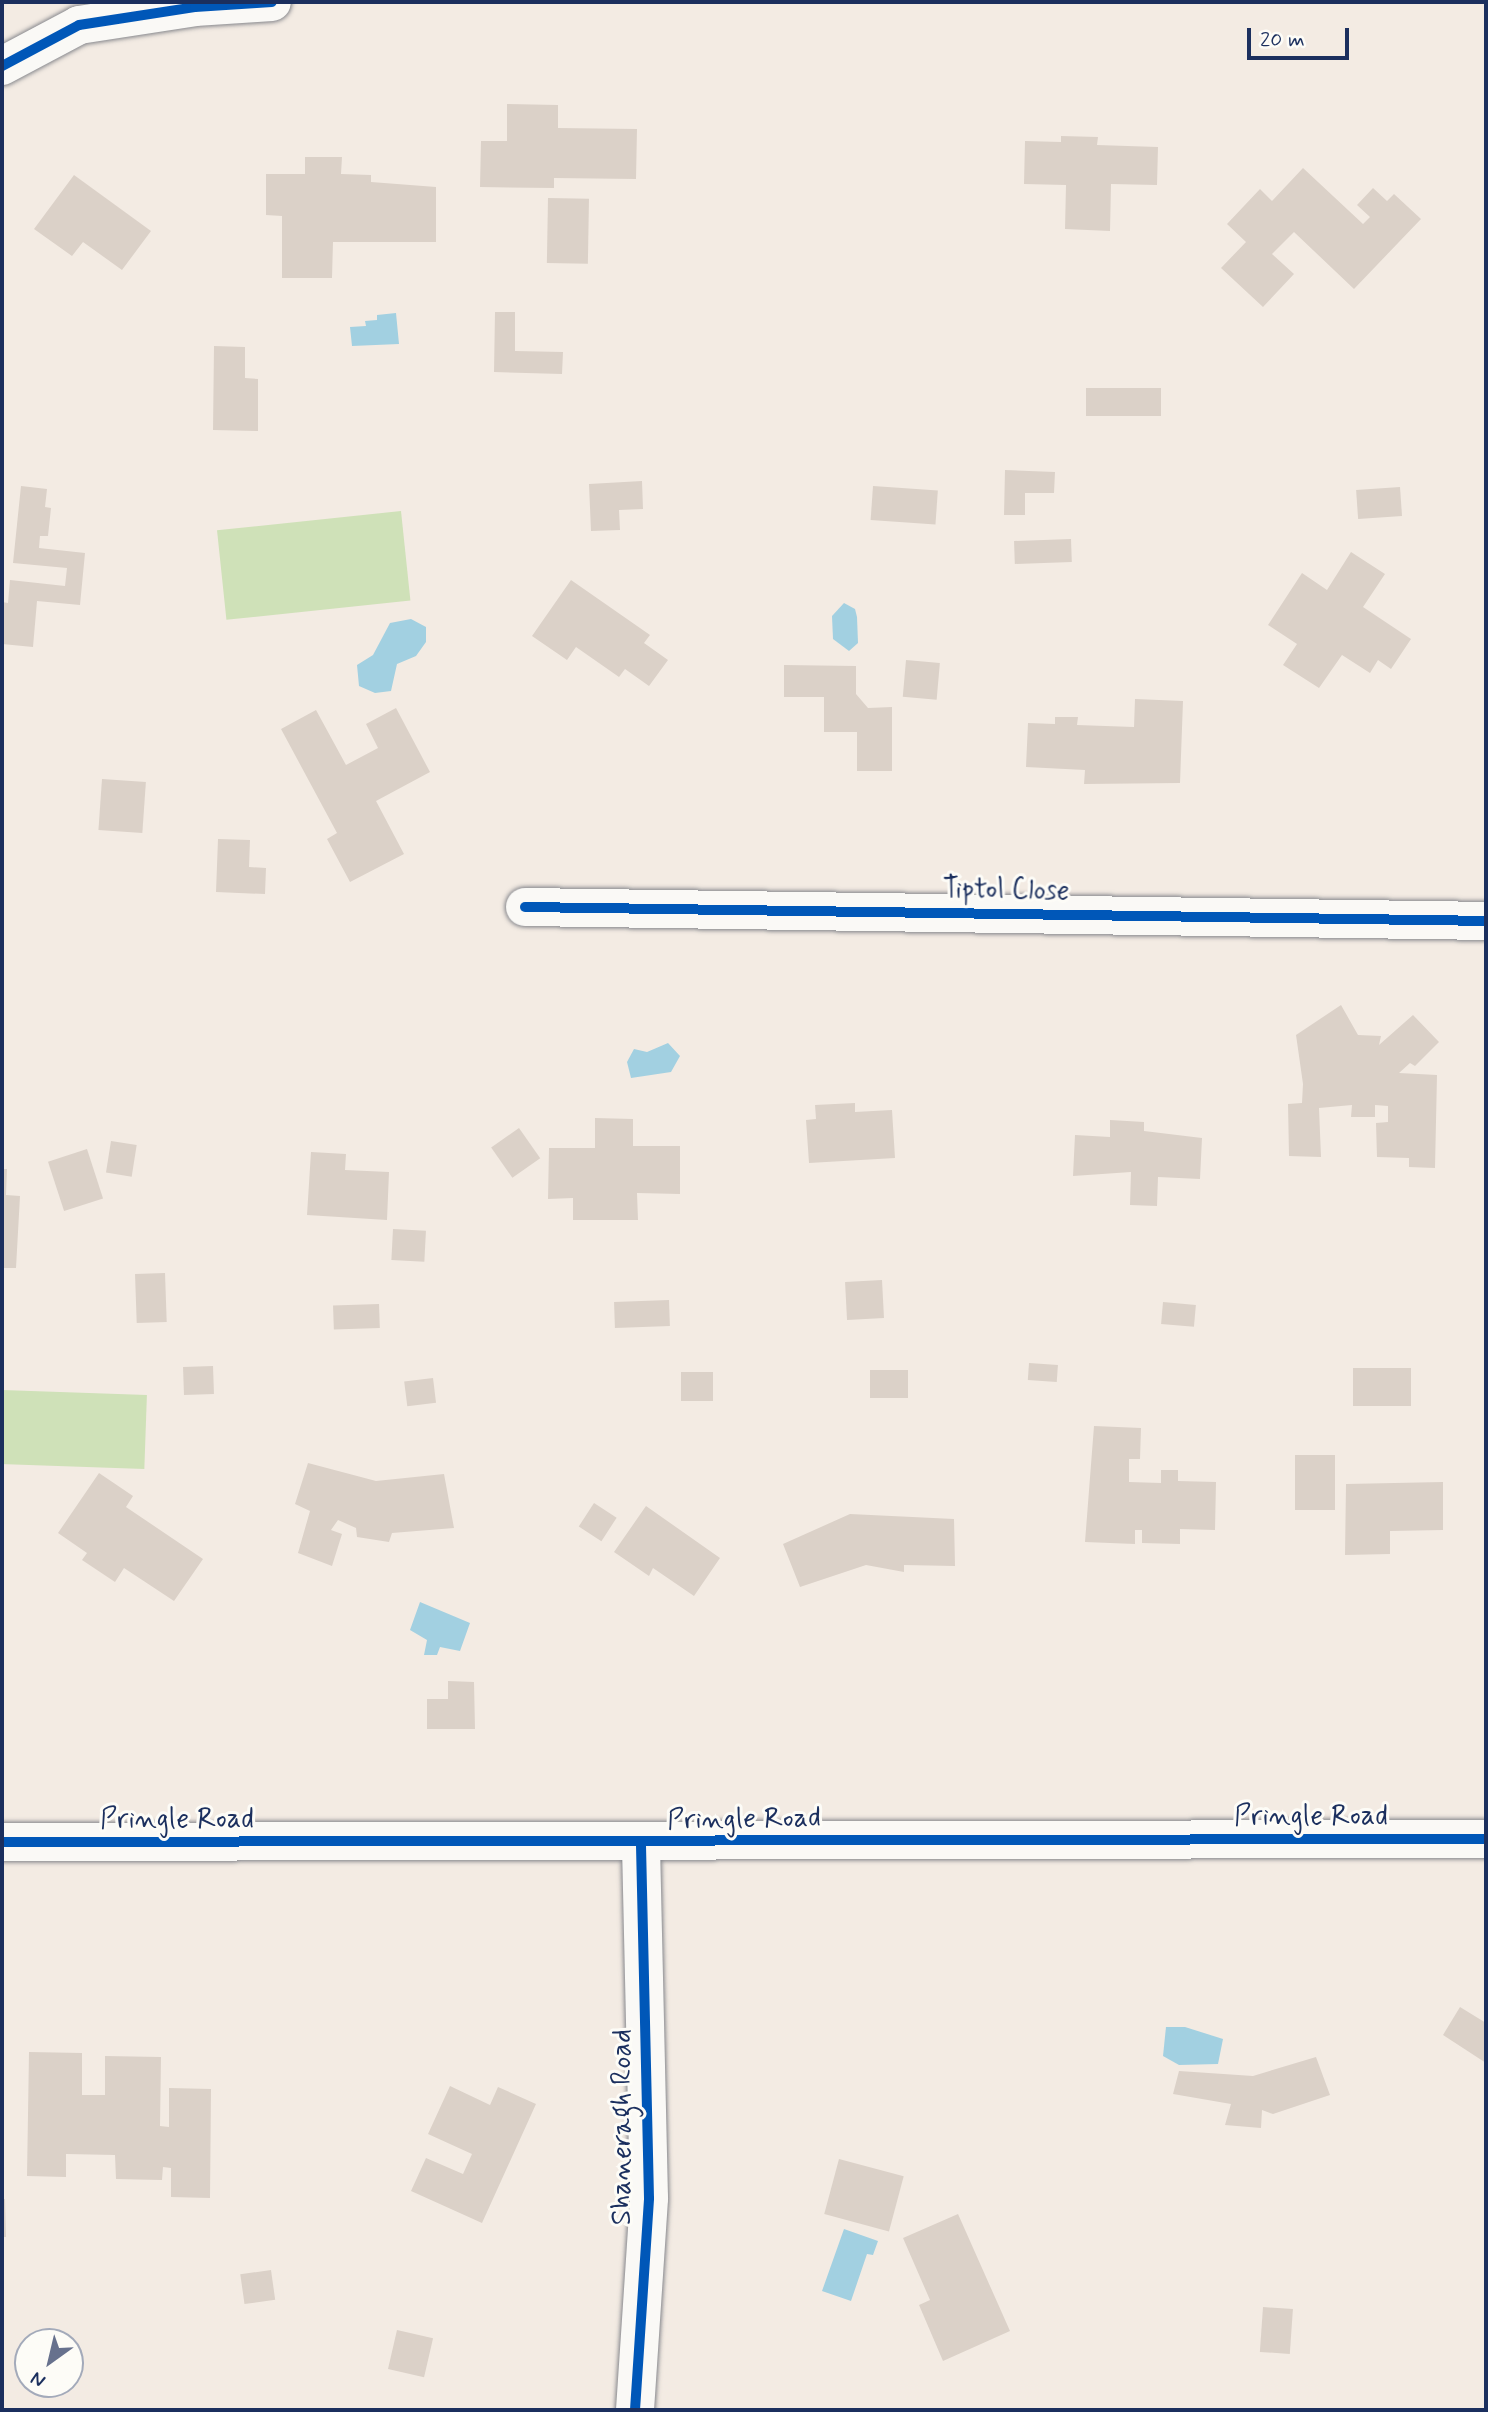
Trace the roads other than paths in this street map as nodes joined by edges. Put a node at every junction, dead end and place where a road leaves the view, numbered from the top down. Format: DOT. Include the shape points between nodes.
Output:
graph roads {
  1 [pos="272,2"];
  2 [pos="2,66"];
  3 [pos="525,907"];
  4 [pos="1486,921"];
  5 [pos="1486,1839"];
  6 [pos="2,1842"];
  7 [pos="641,1843"];
  8 [pos="635,2410"];
  1 -- 2 [label="street" via="195,7 79,25"];
  3 -- 4 [label="street, Tiptol Close"];
  5 -- 7 [label="street, Pringle Road"];
  6 -- 7 [label="street, Pringle Road"];
  7 -- 8 [label="street, Shaneragh Road" via="649,2198"];
}
